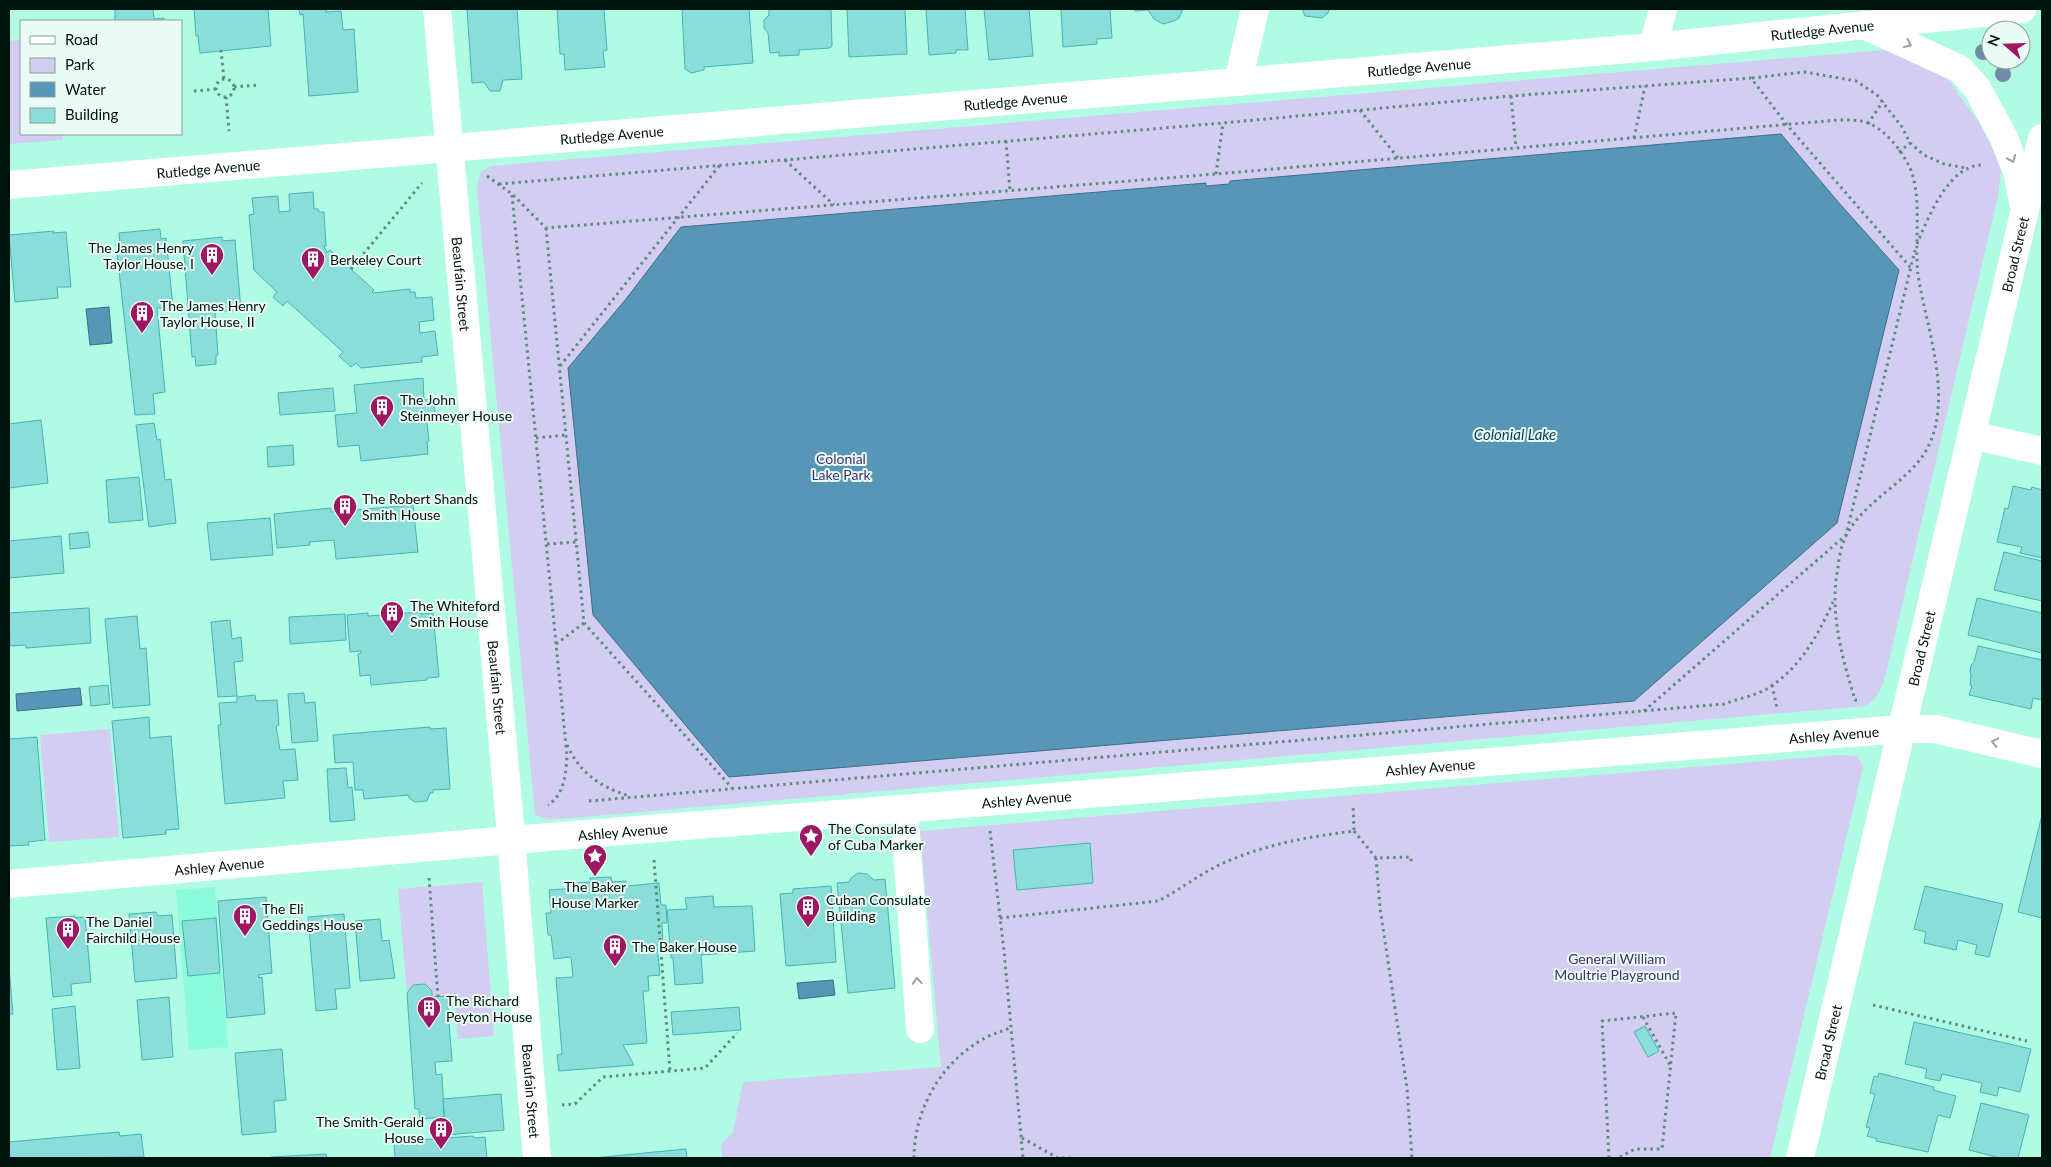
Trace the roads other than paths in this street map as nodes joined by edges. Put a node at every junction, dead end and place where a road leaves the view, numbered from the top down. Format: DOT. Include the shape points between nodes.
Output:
graph roads {
  1 [pos="438,9"];
  2 [pos="1255,9"];
  3 [pos="1662,9"];
  4 [pos="2022,9"];
  5 [pos="1864,25"];
  6 [pos="1653,47"];
  7 [pos="1238,82"];
  8 [pos="2042,138"];
  9 [pos="450,149"];
  10 [pos="9,186"];
  11 [pos="2025,210"];
  12 [pos="1971,435"];
  13 [pos="2042,451"];
  14 [pos="1901,729"];
  15 [pos="2042,754"];
  16 [pos="904,809"];
  17 [pos="511,840"];
  18 [pos="9,884"];
  19 [pos="920,1029"];
  20 [pos="537,1158"];
  21 [pos="1802,1158"];
  1 -- 9 [label="street, Beaufain Street"];
  2 -- 7 [label="street"];
  3 -- 6 [label="street"];
  4 -- 5 [label="street, Rutledge Avenue"];
  5 -- 6 [label="street, Rutledge Avenue"];
  5 -- 11 [label="street, one-way" via="1960,68 1977,88 2004,138 2018,175"];
  6 -- 7 [label="street, Rutledge Avenue"];
  7 -- 9 [label="street, Rutledge Avenue"];
  8 -- 11 [label="street, Broad Street"];
  9 -- 10 [label="street, Rutledge Avenue"];
  9 -- 17 [label="street, Beaufain Street"];
  11 -- 12 [label="street, Broad Street"];
  12 -- 13 [label="street"];
  12 -- 14 [label="street, Broad Street"];
  15 -- 14 [label="street, Ashley Avenue, one-way" via="1936,728"];
  14 -- 16 [label="street, Ashley Avenue"];
  14 -- 21 [label="street, Broad Street"];
  16 -- 17 [label="street, Ashley Avenue"];
  19 -- 16 [label="street, one-way"];
  17 -- 18 [label="street, Ashley Avenue"];
  17 -- 20 [label="street, Beaufain Street"];
}
